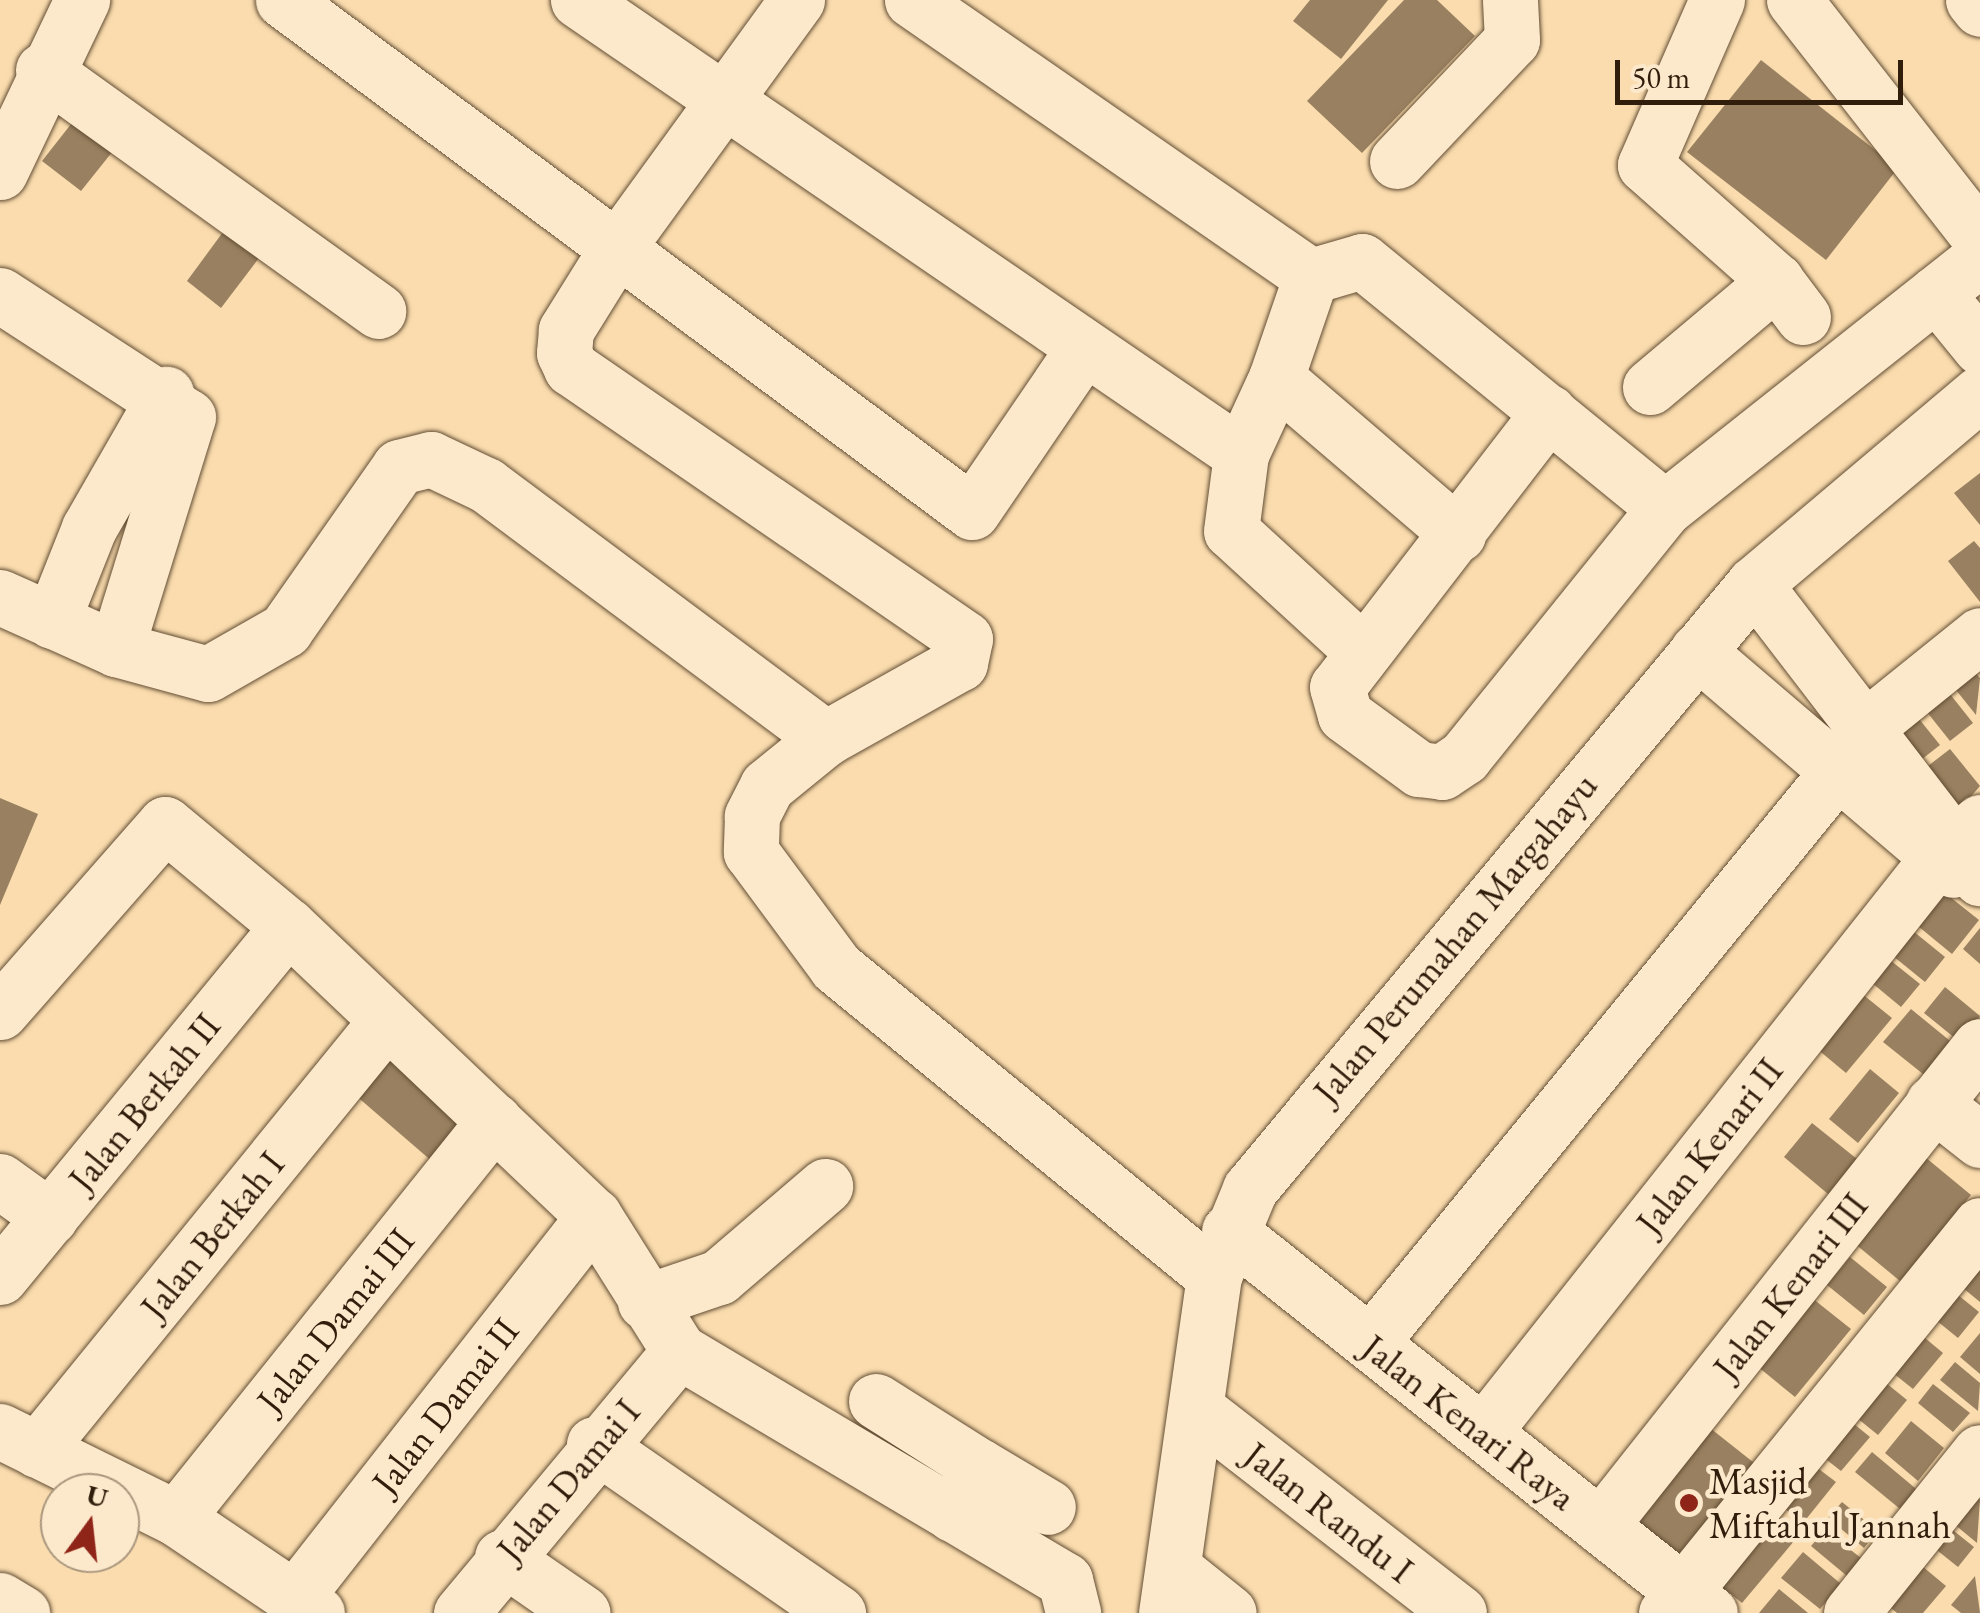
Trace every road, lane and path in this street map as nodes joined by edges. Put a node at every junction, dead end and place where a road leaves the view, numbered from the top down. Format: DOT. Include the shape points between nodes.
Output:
graph roads {
  1 [pos="283,0"];
  2 [pos="578,0"];
  3 [pos="796,0"];
  4 [pos="912,0"];
  5 [pos="1510,0"];
  6 [pos="1718,0"];
  7 [pos="1794,0"];
  8 [pos="1973,0"];
  9 [pos="70,5"];
  10 [pos="1980,9"];
  11 [pos="43,70"];
  12 [pos="726,97"];
  13 [pos="1397,161"];
  14 [pos="0,172"];
  15 [pos="1980,238"];
  16 [pos="617,248"];
  17 [pos="1980,258"];
  18 [pos="1312,276"];
  19 [pos="0,295"];
  20 [pos="378,311"];
  21 [pos="1960,322"];
  22 [pos="1084,348"];
  23 [pos="1276,378"];
  24 [pos="1650,387"];
  25 [pos="1980,392"];
  26 [pos="166,394"];
  27 [pos="1549,412"];
  28 [pos="1242,454"];
  29 [pos="1665,508"];
  30 [pos="1458,534"];
  31 [pos="1754,584"];
  32 [pos="0,597"];
  33 [pos="52,621"];
  34 [pos="1980,635"];
  35 [pos="116,649"];
  36 [pos="1361,650"];
  37 [pos="1697,651"];
  38 [pos="1866,727"];
  39 [pos="826,738"];
  40 [pos="1836,772"];
  41 [pos="1967,857"];
  42 [pos="288,926"];
  43 [pos="0,1012"];
  44 [pos="387,1020"];
  45 [pos="1980,1046"];
  46 [pos="1934,1104"];
  47 [pos="494,1121"];
  48 [pos="1980,1140"];
  49 [pos="0,1181"];
  50 [pos="826,1186"];
  51 [pos="594,1216"];
  52 [pos="50,1217"];
  53 [pos="1980,1225"];
  54 [pos="1222,1254"];
  55 [pos="0,1277"];
  56 [pos="645,1302"];
  57 [pos="1370,1343"];
  58 [pos="679,1350"];
  59 [pos="876,1401"];
  60 [pos="1200,1411"];
  61 [pos="1483,1432"];
  62 [pos="19,1440"];
  63 [pos="594,1444"];
  64 [pos="1980,1452"];
  65 [pos="979,1466"];
  66 [pos="1048,1508"];
  67 [pos="953,1514"];
  68 [pos="176,1518"];
  69 [pos="1600,1526"];
  70 [pos="502,1557"];
  71 [pos="1170,1591"];
  72 [pos="0,1600"];
  73 [pos="306,1604"];
  74 [pos="1686,1606"];
  75 [pos="1076,1612"];
  76 [pos="22,1613"];
  77 [pos="461,1613"];
  78 [pos="583,1613"];
  79 [pos="838,1613"];
  80 [pos="1229,1613"];
  81 [pos="1459,1613"];
  82 [pos="1851,1613"];
  1 -- 16 [label="street"];
  2 -- 12 [label="street"];
  3 -- 12 [label="street"];
  4 -- 18 [label="street"];
  5 -- 13 [label="street" via="1512,40"];
  6 -- 24 [label="street" via="1644,165 1790,299"];
  7 -- 15 [label="street"];
  8 -- 10 [label="street"];
  9 -- 11 [label="street"];
  11 -- 14 [label="street"];
  11 -- 20 [label="street"];
  12 -- 16 [label="street"];
  12 -- 22 [label="street"];
  16 -- 22 [label="street" via="972,512"];
  16 -- 39 [label="street, Jalan Kenari Raya" via="564,336 571,368 968,644 960,663"];
  17 -- 21 [label="street"];
  18 -- 23 [label="street"];
  18 -- 27 [label="street" via="1343,261 1369,264"];
  19 -- 26 [label="street"];
  21 -- 29 [label="street"];
  22 -- 28 [label="street"];
  23 -- 28 [label="street"];
  23 -- 30 [label="street"];
  25 -- 31 [label="street, Jalan Perumahan Margahayu"];
  26 -- 33 [label="street" via="89,528"];
  26 -- 35 [label="street" via="187,413 188,427"];
  27 -- 29 [label="street"];
  27 -- 30 [label="street"];
  28 -- 36 [label="street" via="1232,530"];
  29 -- 36 [label="street" via="1453,768 1408,764 1345,715 1338,687"];
  30 -- 36 [label="street"];
  31 -- 37 [label="street, Jalan Perumahan Margahayu"];
  31 -- 38 [label="street"];
  32 -- 33 [label="street"];
  33 -- 35 [label="street"];
  34 -- 38 [label="street"];
  35 -- 39 [label="street" via="208,674 243,660 303,610 399,468 431,460 486,484"];
  37 -- 40 [label="street"];
  37 -- 54 [label="street, Jalan Perumahan Margahayu" via="1272,1157"];
  38 -- 41 [label="street"];
  39 -- 54 [label="street, Jalan Kenari Raya" via="758,801 750,837 760,872 850,979"];
  40 -- 41 [label="street"];
  40 -- 57 [label="street"];
  41 -- 61 [label="street, Jalan Kenari II"];
  42 -- 43 [label="street" via="165,824"];
  42 -- 44 [label="street"];
  42 -- 52 [label="street, Jalan Berkah II"];
  44 -- 47 [label="street"];
  44 -- 62 [label="street, Jalan Berkah I"];
  45 -- 46 [label="street, Jalan Kenari III"];
  46 -- 48 [label="street"];
  46 -- 69 [label="street, Jalan Kenari III"];
  47 -- 51 [label="street"];
  47 -- 68 [label="street, Jalan Damai III"];
  49 -- 52 [label="street"];
  50 -- 56 [label="street" via="719,1276"];
  51 -- 56 [label="street"];
  51 -- 73 [label="street, Jalan Damai II"];
  52 -- 55 [label="street, Jalan Berkah II"];
  53 -- 74 [label="street"];
  54 -- 57 [label="street, Jalan Kenari Raya"];
  54 -- 60 [label="street, Jalan Perumahan Margahayu"];
  56 -- 58 [label="street"];
  57 -- 61 [label="street, Jalan Kenari Raya"];
  58 -- 63 [label="street, Jalan Damai I"];
  58 -- 67 [label="street"];
  59 -- 65 [label="street"];
  60 -- 71 [label="street, Jalan Perumahan Margahayu"];
  60 -- 81 [label="street, Jalan Randu I"];
  61 -- 69 [label="street, Jalan Kenari Raya"];
  62 -- 68 [label="street"];
  63 -- 70 [label="street, Jalan Damai I"];
  63 -- 79 [label="street"];
  64 -- 82 [label="street"];
  65 -- 66 [label="street"];
  65 -- 67 [label="street"];
  67 -- 75 [label="street" via="1065,1580"];
  68 -- 73 [label="street"];
  69 -- 74 [label="street, Jalan Kenari Raya"];
  70 -- 77 [label="street, Jalan Damai I"];
  70 -- 78 [label="street"];
  71 -- 80 [label="street"];
  72 -- 76 [label="street"];
}
